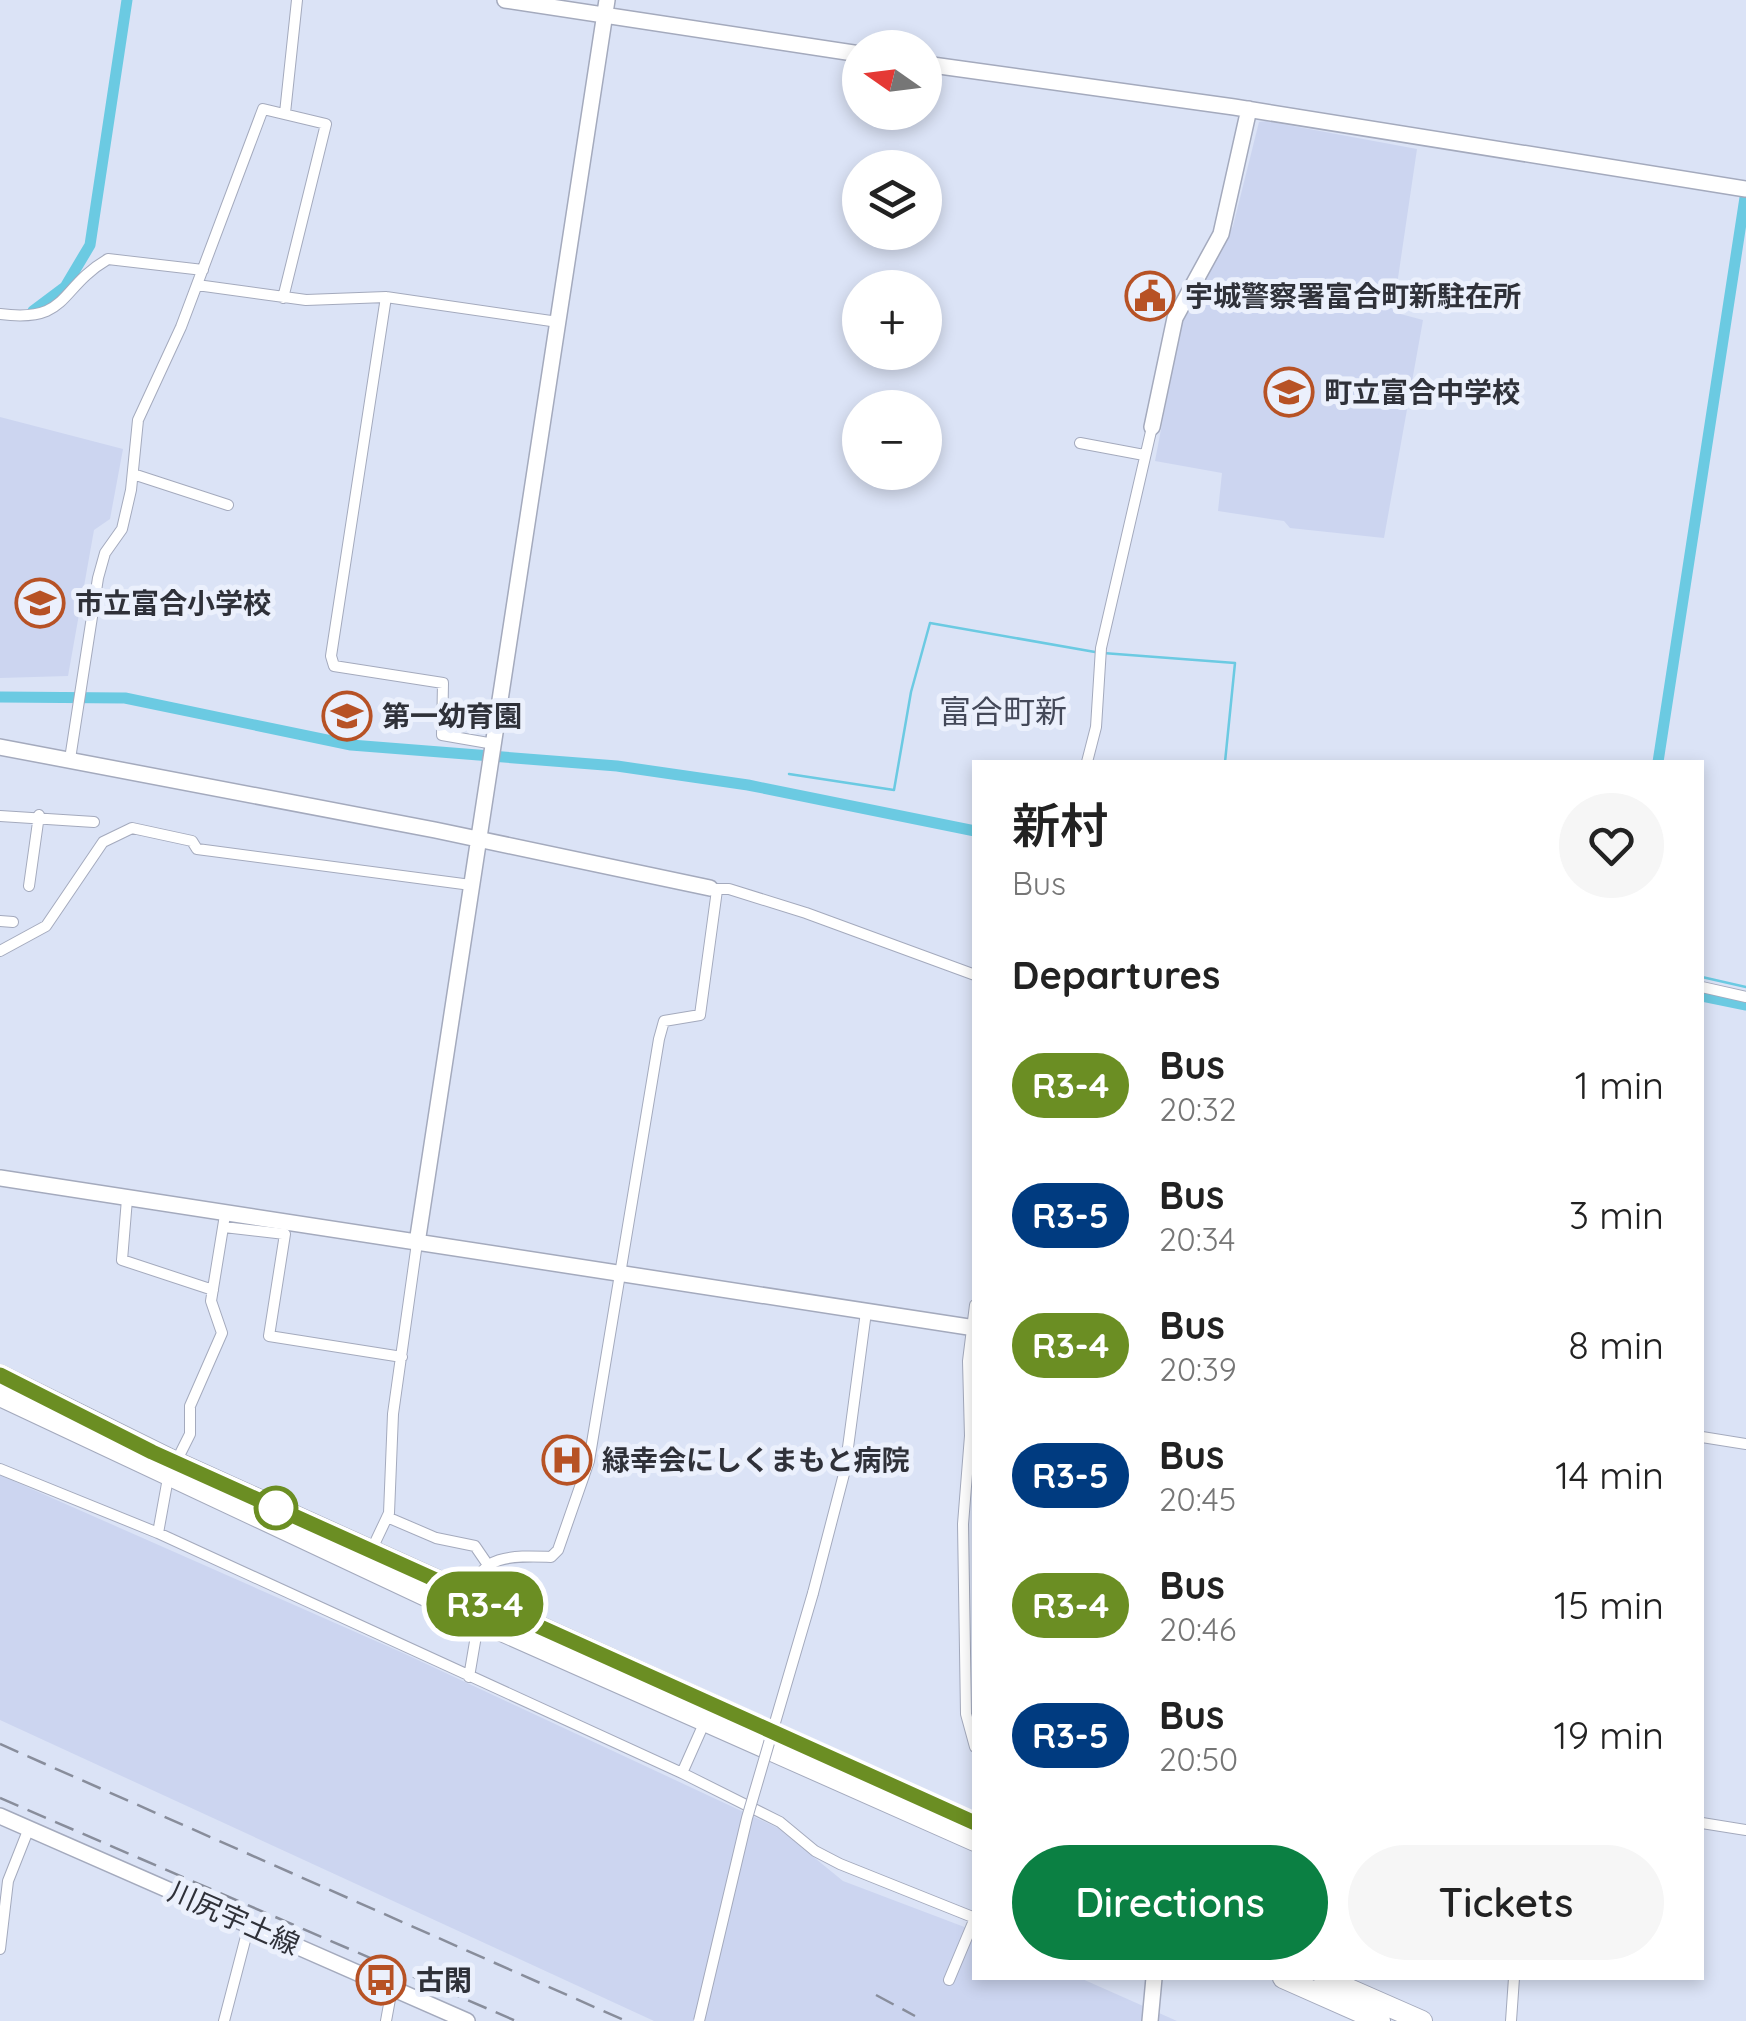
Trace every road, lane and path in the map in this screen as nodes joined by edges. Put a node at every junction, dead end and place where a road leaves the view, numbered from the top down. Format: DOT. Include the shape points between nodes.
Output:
graph roads {
  1 [pos="297,0"];
  2 [pos="505,0"];
  3 [pos="606,7"];
  4 [pos="842,51"];
  5 [pos="942,66"];
  6 [pos="1249,109"];
  7 [pos="284,113"];
  8 [pos="1744,189"];
  9 [pos="203,270"];
  10 [pos="197,284"];
  11 [pos="386,296"];
  12 [pos="283,298"];
  13 [pos="0,314"];
  14 [pos="558,322"];
  15 [pos="1152,427"];
  16 [pos="1080,443"];
  17 [pos="1144,455"];
  18 [pos="133,474"];
  19 [pos="228,505"];
  20 [pos="0,746"];
  21 [pos="492,751"];
  22 [pos="70,760"];
  23 [pos="1088,760"];
  24 [pos="40,815"];
  25 [pos="0,816"];
  26 [pos="94,822"];
  27 [pos="479,840"];
  28 [pos="472,885"];
  29 [pos="29,886"];
  30 [pos="714,889"];
  31 [pos="0,921"];
  32 [pos="13,922"];
  33 [pos="0,951"];
  34 [pos="972,974"];
  35 [pos="1704,988"];
  36 [pos="1746,998"];
  37 [pos="0,1178"];
  38 [pos="127,1199"];
  39 [pos="224,1221"];
  40 [pos="417,1242"];
  41 [pos="619,1274"];
  42 [pos="213,1290"];
  43 [pos="856,1310"];
  44 [pos="972,1328"];
  45 [pos="402,1357"];
  46 [pos="0,1375"];
  47 [pos="0,1396"];
  48 [pos="1704,1437"];
  49 [pos="1746,1444"];
  50 [pos="0,1469"];
  51 [pos="172,1470"];
  52 [pos="387,1517"];
  53 [pos="158,1533"];
  54 [pos="371,1552"];
  55 [pos="488,1565"];
  56 [pos="479,1611"];
  57 [pos="469,1677"];
  58 [pos="709,1714"];
  59 [pos="972,1735"];
  60 [pos="682,1773"];
  61 [pos="0,1816"];
  62 [pos="972,1823"];
  63 [pos="1704,1823"];
  64 [pos="29,1828"];
  65 [pos="1746,1830"];
  66 [pos="972,1840"];
  67 [pos="972,1917"];
  68 [pos="249,1925"];
  69 [pos="972,1925"];
  70 [pos="0,1948"];
  71 [pos="950,1980"];
  72 [pos="1154,1980"];
  73 [pos="1287,1980"];
  74 [pos="1329,1980"];
  75 [pos="1514,1980"];
  76 [pos="392,1988"];
  77 [pos="224,2021"];
  78 [pos="386,2021"];
  79 [pos="467,2021"];
  80 [pos="700,2021"];
  81 [pos="1150,2021"];
  82 [pos="1380,2021"];
  83 [pos="1422,2021"];
  84 [pos="1511,2021"];
  1 -- 7 [label="street"];
  2 -- 3 [label="street"];
  3 -- 4 [label="street"];
  3 -- 14 [label="street"];
  5 -- 6 [label="street"];
  6 -- 8 [label="street"];
  6 -- 15 [label="street" via="1221,234 1175,318"];
  7 -- 9 [label="street" via="263,108"];
  7 -- 12 [label="street" via="326,124"];
  9 -- 10 [label="street"];
  9 -- 13 [label="street" via="108,259 48,313"];
  10 -- 12 [label="street"];
  10 -- 18 [label="street" via="138,420"];
  11 -- 12 [label="street"];
  11 -- 14 [label="street"];
  11 -- 21 [label="street" via="331,656 344,669 443,684 442,735"];
  14 -- 21 [label="street"];
  15 -- 17 [label="street"];
  16 -- 17 [label="street"];
  17 -- 23 [label="street" via="1100,648"];
  18 -- 19 [label="street"];
  18 -- 22 [label="street" via="122,529 98,578"];
  20 -- 22 [label="street"];
  21 -- 27 [label="street"];
  22 -- 27 [label="street"];
  24 -- 25 [label="street"];
  24 -- 26 [label="street"];
  24 -- 29 [label="street"];
  27 -- 28 [label="street"];
  27 -- 30 [label="street"];
  28 -- 33 [label="street" via="197,849 192,842 132,828 102,842 46,926"];
  28 -- 40 [label="street"];
  30 -- 34 [label="street" via="806,913"];
  30 -- 41 [label="street" via="700,1016 664,1021 658,1039"];
  31 -- 32 [label="street"];
  35 -- 36 [label="street"];
  37 -- 38 [label="street"];
  38 -- 39 [label="street"];
  38 -- 42 [label="street" via="122,1260"];
  39 -- 40 [label="street"];
  39 -- 42 [label="street"];
  39 -- 45 [label="street" via="285,1234 269,1336"];
  40 -- 41 [label="street"];
  40 -- 45 [label="street"];
  41 -- 43 [label="street"];
  41 -- 55 [label="street" via="589,1461 558,1550"];
  42 -- 51 [label="street" via="222,1333 192,1400 190,1434"];
  43 -- 44 [label="street"];
  43 -- 80 [label="street, bridge" via="845,1470 747,1818"];
  44 -- 59 [label="street" via="964,1524 966,1714"];
  45 -- 52 [label="street"];
  46 -- 51 [label="highway"];
  47 -- 51 [label="highway"];
  48 -- 49 [label="street"];
  50 -- 53 [label="street"];
  51 -- 53 [label="street"];
  51 -- 54 [label="highway"];
  51 -- 56 [label="highway"];
  52 -- 54 [label="street"];
  52 -- 55 [label="street" via="475,1546"];
  53 -- 57 [label="street"];
  54 -- 56 [label="highway"];
  55 -- 56 [label="street" via="476,1586"];
  56 -- 57 [label="street"];
  56 -- 58 [label="highway"];
  57 -- 60 [label="street"];
  58 -- 60 [label="street"];
  58 -- 62 [label="highway"];
  58 -- 66 [label="highway"];
  60 -- 67 [label="street" via="780,1822 840,1864"];
  61 -- 64 [label="street, 川尻宇土線"];
  63 -- 65 [label="street"];
  64 -- 68 [label="street, 川尻宇土線"];
  64 -- 70 [label="street" via="8,1880"];
  68 -- 76 [label="street, 川尻宇土線"];
  68 -- 77 [label="street"];
  69 -- 71 [label="street"];
  72 -- 81 [label="street"];
  73 -- 82 [label="highway"];
  74 -- 83 [label="highway"];
  75 -- 84 [label="street"];
  76 -- 78 [label="street"];
  76 -- 79 [label="street, 川尻宇土線"];
}
